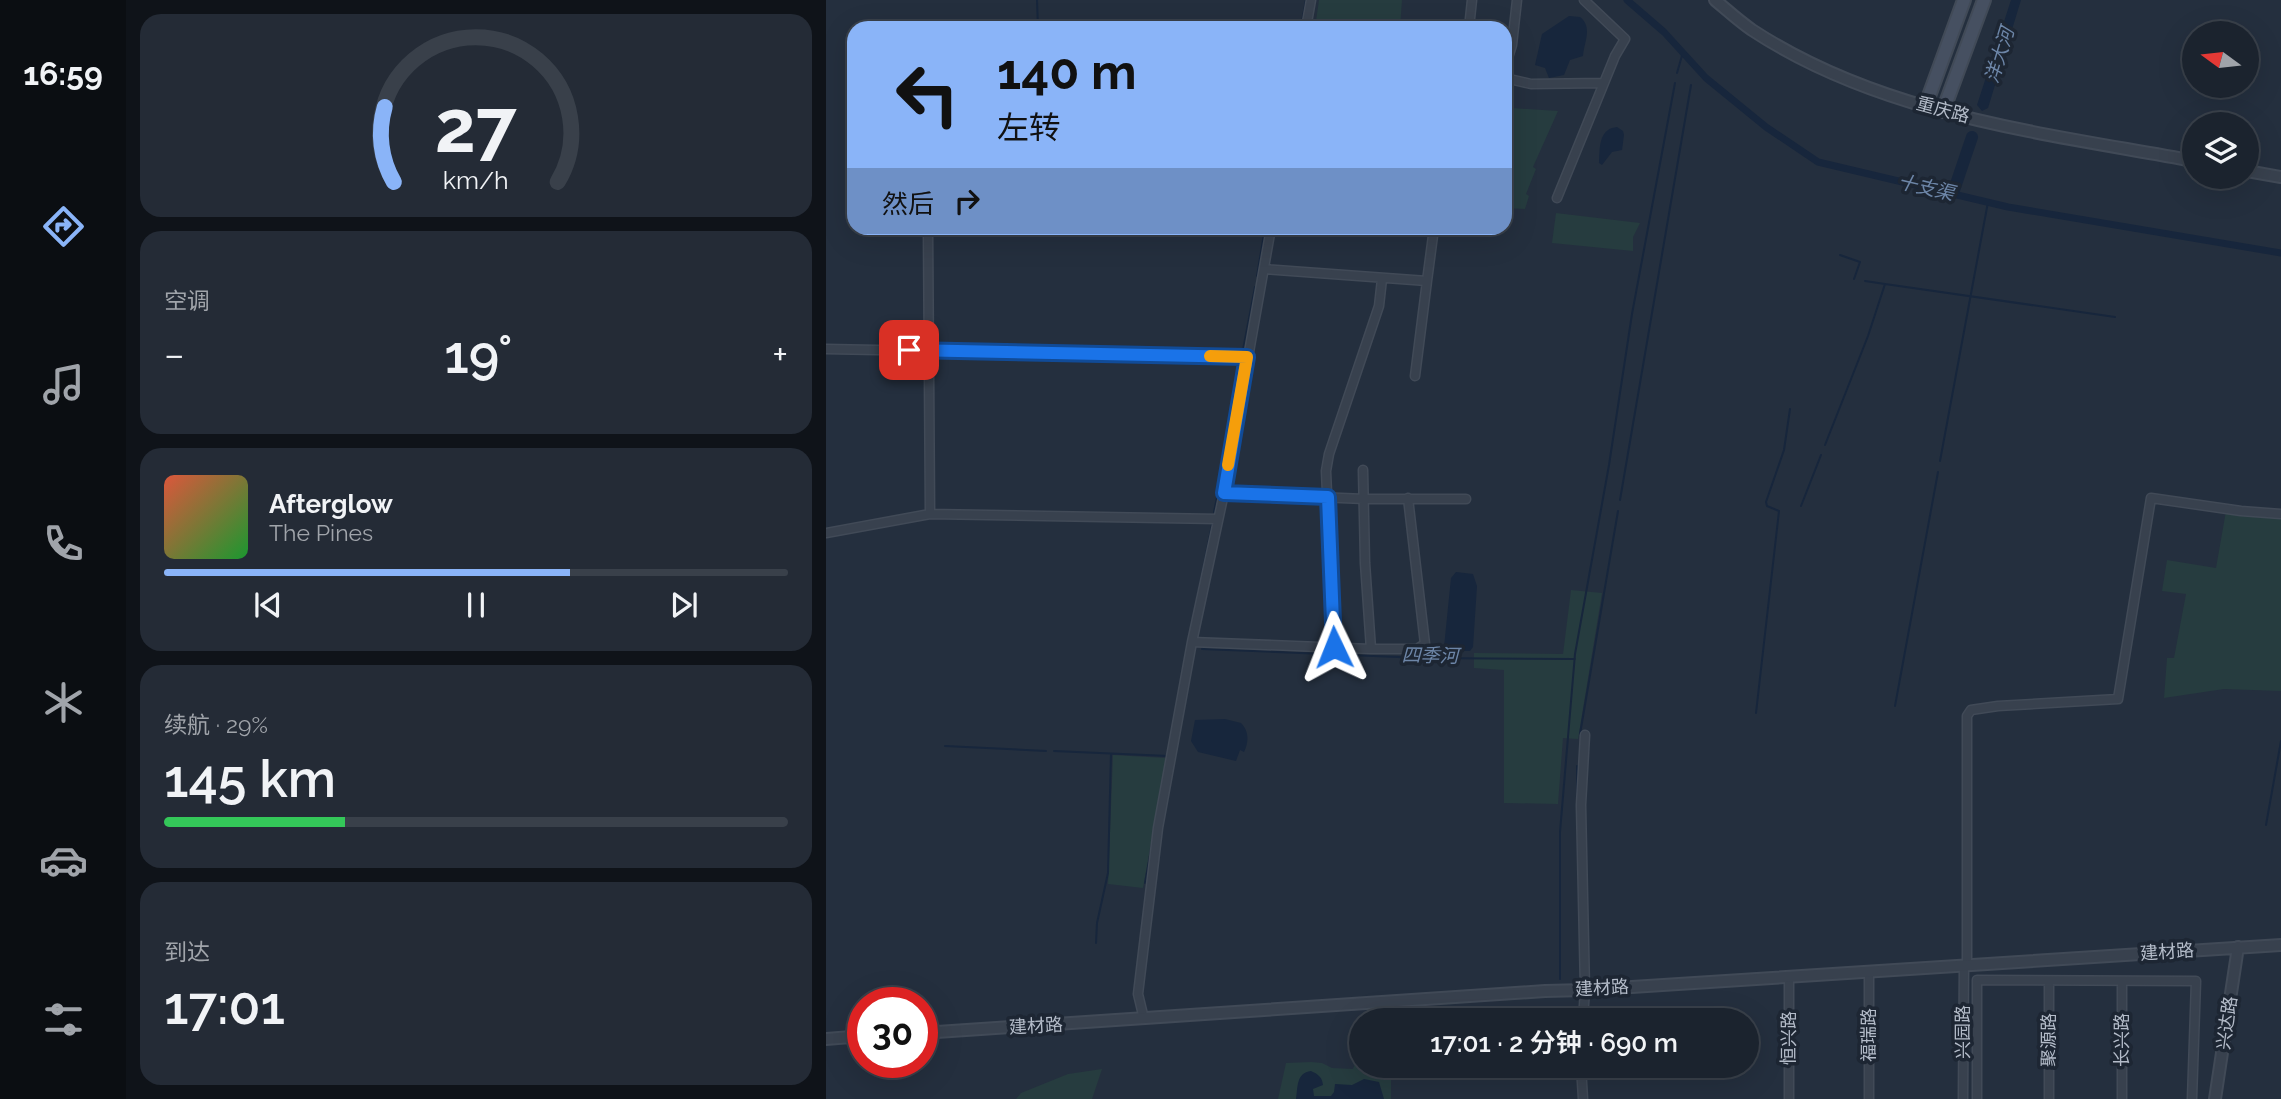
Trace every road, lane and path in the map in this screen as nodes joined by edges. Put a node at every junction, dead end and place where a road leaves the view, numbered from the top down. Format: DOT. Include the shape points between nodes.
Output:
graph roads {
  1 [pos="1311,0"];
  2 [pos="1472,0"];
  3 [pos="1517,0"];
  4 [pos="1584,0"];
  5 [pos="1714,0"];
  6 [pos="1965,0"];
  7 [pos="1984,0"];
  8 [pos="1307,21"];
  9 [pos="1470,21"];
  10 [pos="1512,45"];
  11 [pos="1947,48"];
  12 [pos="1964,55"];
  13 [pos="1512,79"];
  14 [pos="1603,83"];
  15 [pos="1925,107"];
  16 [pos="1943,111"];
  17 [pos="2182,159"];
  18 [pos="2259,173"];
  19 [pos="2281,177"];
  20 [pos="1557,198"];
  21 [pos="928,235"];
  22 [pos="1270,235"];
  23 [pos="1433,235"];
  24 [pos="1264,269"];
  25 [pos="1382,279"];
  26 [pos="1427,281"];
  27 [pos="826,349"];
  28 [pos="930,351"];
  29 [pos="1247,357"];
  30 [pos="1415,376"];
  31 [pos="1363,470"];
  32 [pos="1224,493"];
  33 [pos="1328,497"];
  34 [pos="1408,498"];
  35 [pos="1365,499"];
  36 [pos="1466,499"];
  37 [pos="930,513"];
  38 [pos="2281,514"];
  39 [pos="1218,519"];
  40 [pos="826,533"];
  41 [pos="1192,642"];
  42 [pos="1334,647"];
  43 [pos="1371,649"];
  44 [pos="1585,735"];
  45 [pos="2281,945"];
  46 [pos="2238,947"];
  47 [pos="1965,965"];
  48 [pos="1869,971"];
  49 [pos="1789,977"];
  50 [pos="2049,981"];
  51 [pos="2122,981"];
  52 [pos="1585,990"];
  53 [pos="1584,1008"];
  54 [pos="1144,1019"];
  55 [pos="938,1032"];
  56 [pos="847,1037"];
  57 [pos="826,1039"];
  58 [pos="1582,1078"];
  59 [pos="1583,1099"];
  60 [pos="1789,1099"];
  61 [pos="1869,1099"];
  62 [pos="1963,1099"];
  63 [pos="1976,1099"];
  64 [pos="2049,1099"];
  65 [pos="2122,1099"];
  66 [pos="2192,1099"];
  67 [pos="2216,1099"];
  1 -- 8 [label="street"];
  2 -- 9 [label="street"];
  3 -- 10 [label="street"];
  4 -- 14 [label="street" via="1625,39"];
  5 -- 15 [label="street, 重庆路" via="1751,30 1816,66"];
  6 -- 11 [label="main road"];
  7 -- 12 [label="main road"];
  11 -- 12 [label="street"];
  11 -- 15 [label="main road"];
  12 -- 16 [label="main road"];
  13 -- 14 [label="street"];
  14 -- 20 [label="street"];
  15 -- 16 [label="street, 重庆路"];
  16 -- 17 [label="street, 重庆路"];
  18 -- 19 [label="street"];
  21 -- 28 [label="street"];
  22 -- 24 [label="street"];
  23 -- 26 [label="street"];
  24 -- 25 [label="street"];
  24 -- 29 [label="street"];
  25 -- 26 [label="street"];
  25 -- 33 [label="street" via="1379,306 1331,441"];
  26 -- 30 [label="street"];
  27 -- 28 [label="street"];
  28 -- 29 [label="street"];
  28 -- 37 [label="street"];
  29 -- 32 [label="street"];
  31 -- 35 [label="street"];
  32 -- 33 [label="street"];
  32 -- 39 [label="street"];
  33 -- 35 [label="street"];
  33 -- 42 [label="street"];
  34 -- 35 [label="street"];
  34 -- 36 [label="street"];
  34 -- 43 [label="street" via="1426,644 1417,649"];
  35 -- 43 [label="street"];
  37 -- 39 [label="street"];
  37 -- 40 [label="street"];
  38 -- 47 [label="street, 兴园路" via="2151,498 2118,699 1970,710"];
  39 -- 41 [label="street"];
  41 -- 42 [label="street"];
  41 -- 54 [label="street" via="1158,828 1138,994"];
  42 -- 43 [label="street"];
  44 -- 52 [label="street" via="1581,805"];
  45 -- 46 [label="street, 建材路"];
  46 -- 47 [label="street, 建材路"];
  46 -- 67 [label="street, 兴达路"];
  47 -- 48 [label="street, 建材路"];
  47 -- 62 [label="street, 兴园路"];
  48 -- 49 [label="street, 建材路"];
  48 -- 61 [label="street, 福瑞路"];
  49 -- 52 [label="street, 建材路"];
  49 -- 60 [label="street, 恒兴路"];
  50 -- 51 [label="street"];
  50 -- 63 [label="street" via="1977,980"];
  50 -- 64 [label="street, 聚源路"];
  51 -- 65 [label="street, 长兴路"];
  51 -- 66 [label="street" via="2196,981"];
  52 -- 53 [label="street"];
  52 -- 54 [label="street, 建材路"];
  54 -- 55 [label="street, 建材路"];
  56 -- 57 [label="street"];
  58 -- 59 [label="street"];
}
